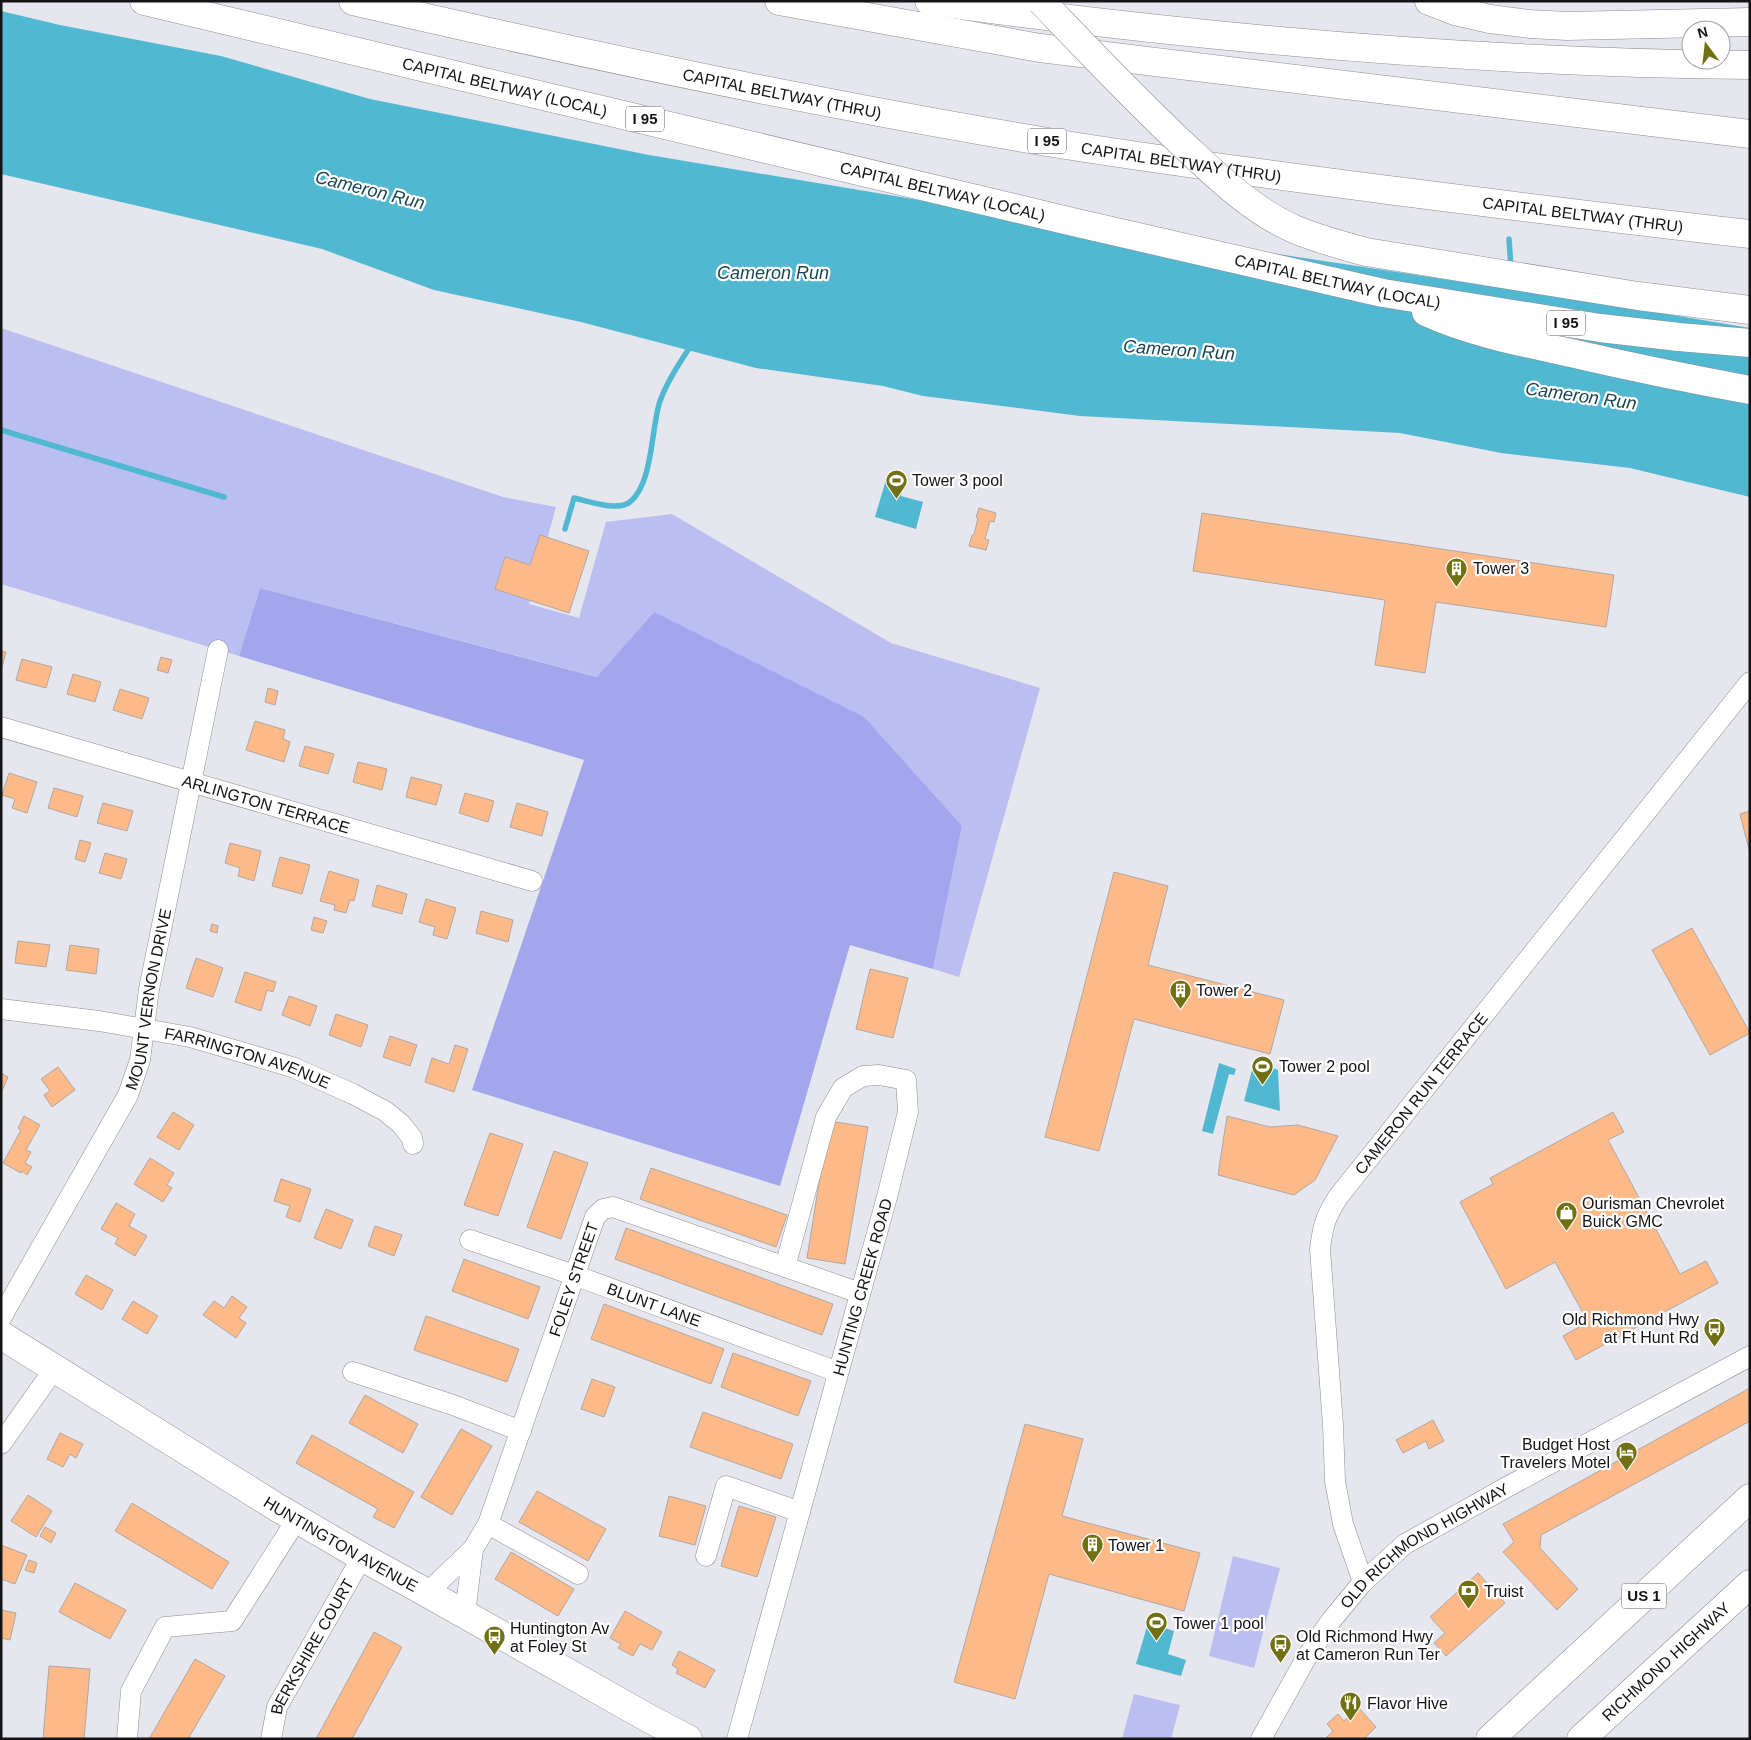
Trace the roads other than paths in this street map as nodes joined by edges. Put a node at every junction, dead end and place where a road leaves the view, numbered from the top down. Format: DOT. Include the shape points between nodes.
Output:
graph roads {
  1 [pos="144,1"];
  2 [pos="353,1"];
  3 [pos="779,1"];
  4 [pos="929,1"];
  5 [pos="1041,1"];
  6 [pos="1429,1"];
  7 [pos="1750,22"];
  8 [pos="1750,64"];
  9 [pos="1750,134"];
  10 [pos="1750,234"];
  11 [pos="1383,292"];
  12 [pos="1750,310"];
  13 [pos="1750,343"];
  14 [pos="1750,390"];
  15 [pos="218,650"];
  16 [pos="1750,682"];
  17 [pos="1,727"];
  18 [pos="191,782"];
  19 [pos="532,881"];
  20 [pos="1,1009"];
  21 [pos="144,1029"];
  22 [pos="413,1144"];
  23 [pos="470,1240"];
  24 [pos="785,1267"];
  25 [pos="574,1275"];
  26 [pos="860,1293"];
  27 [pos="1,1318"];
  28 [pos="1,1335"];
  29 [pos="1750,1356"];
  30 [pos="55,1368"];
  31 [pos="353,1372"];
  32 [pos="838,1372"];
  33 [pos="521,1431"];
  34 [pos="1,1444"];
  35 [pos="1750,1498"];
  36 [pos="800,1512"];
  37 [pos="297,1519"];
  38 [pos="488,1524"];
  39 [pos="473,1549"];
  40 [pos="706,1556"];
  41 [pos="362,1558"];
  42 [pos="578,1574"];
  43 [pos="1362,1582"];
  44 [pos="1750,1584"];
  45 [pos="427,1593"];
  46 [pos="465,1614"];
  47 [pos="126,1739"];
  48 [pos="271,1739"];
  49 [pos="688,1739"];
  50 [pos="737,1739"];
  51 [pos="1261,1739"];
  52 [pos="1490,1739"];
  53 [pos="1580,1739"];
  1 -- 11 [label="main road, CAPITAL BELTWAY (LOCAL) / I 95" via="1073,222"];
  2 -- 10 [label="main road, CAPITAL BELTWAY (THRU) / I 95" via="796,96 1071,146 1600,218"];
  3 -- 9 [label="main road" via="1040,48"];
  4 -- 8 [label="main road" via="1065,20 1260,40 1581,62"];
  5 -- 12 [label="main road, bridge" via="1162,126 1214,174 1239,195 1293,228 1327,242 1366,252 1638,296"];
  6 -- 7 [label="main road" via="1490,19 1539,25"];
  11 -- 13 [label="main road, CAPITAL BELTWAY (LOCAL) / I 95" via="1600,328"];
  11 -- 14 [label="main road" via="1447,322 1684,378"];
  15 -- 18 [label="street, MOUNT VERNON DRIVE"];
  16 -- 43 [label="street, CAMERON RUN TERRACE" via="1344,1190 1323,1224 1320,1249 1335,1481 1343,1524"];
  17 -- 18 [label="street, ARLINGTON TERRACE"];
  18 -- 19 [label="street, ARLINGTON TERRACE"];
  18 -- 21 [label="street, MOUNT VERNON DRIVE"];
  20 -- 21 [label="street, FARRINGTON AVENUE"];
  21 -- 22 [label="street, FARRINGTON AVENUE" via="190,1037 292,1067 385,1111 401,1124"];
  21 -- 27 [label="street, MOUNT VERNON DRIVE" via="140,1060 128,1095"];
  23 -- 25 [label="street, BLUNT LANE"];
  24 -- 25 [label="street, FOLEY STREET" via="613,1207 602,1209 595,1217"];
  24 -- 26 [label="street, FOLEY STREET"];
  24 -- 26 [label="street, HUNTING CREEK ROAD" via="826,1117 844,1088 864,1076 906,1080 908,1112"];
  25 -- 32 [label="street, BLUNT LANE"];
  25 -- 33 [label="street, FOLEY STREET"];
  26 -- 32 [label="street, HUNTING CREEK ROAD"];
  28 -- 30 [label="main road, HUNTINGTON AVENUE"];
  29 -- 43 [label="street, OLD RICHMOND HIGHWAY" via="1405,1544"];
  30 -- 34 [label="street"];
  30 -- 37 [label="main road, HUNTINGTON AVENUE"];
  31 -- 33 [label="street"];
  32 -- 36 [label="street, HUNTING CREEK ROAD"];
  33 -- 38 [label="street, FOLEY STREET"];
  35 -- 52 [label="main road, US 1"];
  36 -- 40 [label="street" via="726,1486"];
  36 -- 50 [label="street, HUNTING CREEK ROAD"];
  37 -- 41 [label="main road, HUNTINGTON AVENUE"];
  37 -- 47 [label="street" via="232,1621 165,1627 131,1691"];
  38 -- 39 [label="street, FOLEY STREET"];
  38 -- 42 [label="street"];
  39 -- 45 [label="street, FOLEY STREET"];
  39 -- 46 [label="street, FOLEY STREET"];
  41 -- 45 [label="main road, HUNTINGTON AVENUE"];
  41 -- 48 [label="street, BERKSHIRE COURT" via="277,1708"];
  43 -- 51 [label="street, OLD RICHMOND HIGHWAY" via="1305,1660"];
  44 -- 53 [label="main road, RICHMOND HIGHWAY"];
  45 -- 46 [label="main road, HUNTINGTON AVENUE"];
  46 -- 49 [label="main road, HUNTINGTON AVENUE"];
}
